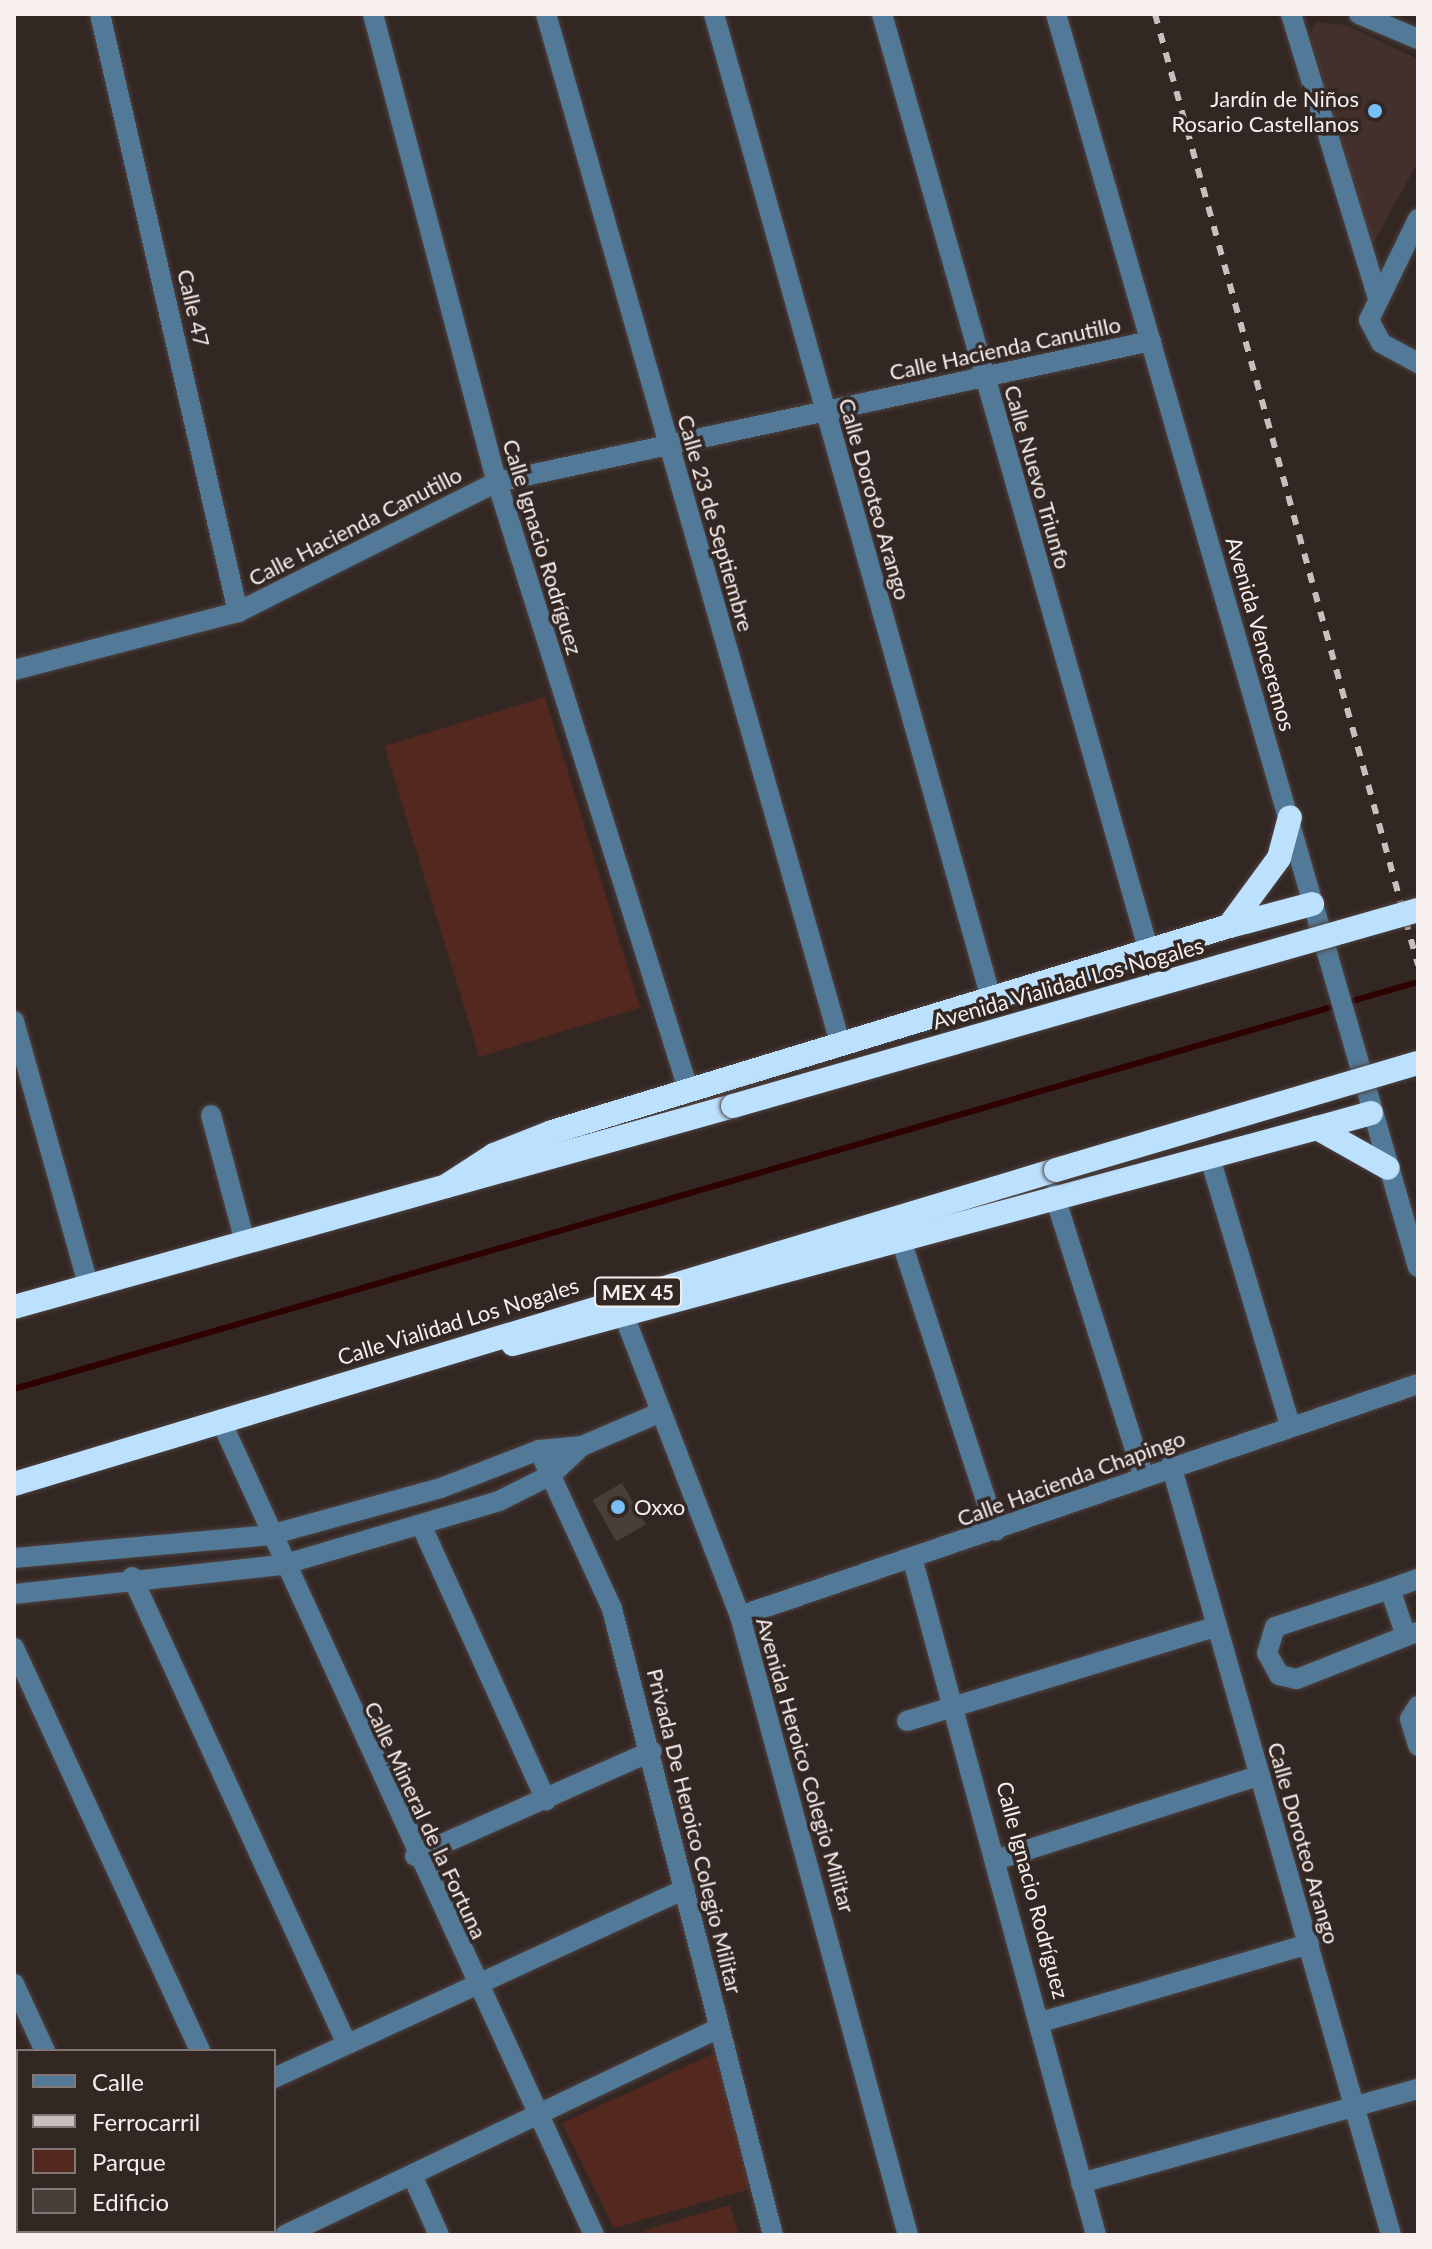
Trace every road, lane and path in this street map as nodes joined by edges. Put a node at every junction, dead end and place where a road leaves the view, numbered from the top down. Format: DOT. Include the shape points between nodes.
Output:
graph roads {
  1 [pos="100,14"];
  2 [pos="373,14"];
  3 [pos="546,14"];
  4 [pos="714,14"];
  5 [pos="882,14"];
  6 [pos="1056,14"];
  7 [pos="1291,14"];
  8 [pos="1359,14"];
  9 [pos="1418,39"];
  10 [pos="1418,219"];
  11 [pos="1377,295"];
  12 [pos="1151,341"];
  13 [pos="1418,363"];
  14 [pos="985,378"];
  15 [pos="826,412"];
  16 [pos="668,441"];
  17 [pos="497,482"];
  18 [pos="238,612"];
  19 [pos="14,670"];
  20 [pos="1290,817"];
  21 [pos="1312,904"];
  22 [pos="1418,910"];
  23 [pos="1229,926"];
  24 [pos="1149,952"];
  25 [pos="991,998"];
  26 [pos="14,1021"];
  27 [pos="841,1046"];
  28 [pos="1418,1063"];
  29 [pos="688,1089"];
  30 [pos="1371,1113"];
  31 [pos="211,1115"];
  32 [pos="1317,1128"];
  33 [pos="1209,1155"];
  34 [pos="1388,1168"];
  35 [pos="1055,1182"];
  36 [pos="446,1186"];
  37 [pos="900,1237"];
  38 [pos="245,1242"];
  39 [pos="1418,1267"];
  40 [pos="89,1287"];
  41 [pos="14,1307"];
  42 [pos="625,1318"];
  43 [pos="428,1357"];
  44 [pos="1418,1384"];
  45 [pos="659,1413"];
  46 [pos="221,1421"];
  47 [pos="1290,1425"];
  48 [pos="582,1446"];
  49 [pos="539,1450"];
  50 [pos="1171,1465"];
  51 [pos="551,1475"];
  52 [pos="1143,1475"];
  53 [pos="14,1484"];
  54 [pos="423,1529"];
  55 [pos="996,1531"];
  56 [pos="270,1535"];
  57 [pos="14,1558"];
  58 [pos="913,1561"];
  59 [pos="282,1565"];
  60 [pos="132,1577"];
  61 [pos="1418,1579"];
  62 [pos="1390,1589"];
  63 [pos="14,1594"];
  64 [pos="740,1616"];
  65 [pos="1217,1626"];
  66 [pos="1412,1634"];
  67 [pos="14,1648"];
  68 [pos="1418,1706"];
  69 [pos="958,1707"];
  70 [pos="907,1721"];
  71 [pos="1418,1746"];
  72 [pos="652,1751"];
  73 [pos="1260,1775"];
  74 [pos="546,1800"];
  75 [pos="415,1856"];
  76 [pos="999,1859"];
  77 [pos="685,1889"];
  78 [pos="1309,1944"];
  79 [pos="14,1984"];
  80 [pos="478,1987"];
  81 [pos="1044,2021"];
  82 [pos="719,2028"];
  83 [pos="346,2042"];
  84 [pos="44,2049"];
  85 [pos="199,2049"];
  86 [pos="276,2077"];
  87 [pos="1418,2089"];
  88 [pos="1353,2108"];
  89 [pos="539,2112"];
  90 [pos="412,2175"];
  91 [pos="1081,2183"];
  92 [pos="285,2235"];
  93 [pos="439,2235"];
  94 [pos="594,2235"];
  95 [pos="773,2235"];
  96 [pos="908,2235"];
  97 [pos="1096,2235"];
  98 [pos="1391,2235"];
  1 -- 18 [label="street, Calle 47"];
  2 -- 17 [label="street, Calle Ignacio Rodríguez"];
  3 -- 16 [label="street, Calle 23 de Septiembre"];
  4 -- 15 [label="street, Calle Doroteo Arango"];
  5 -- 14 [label="street, Calle Nuevo Triunfo"];
  6 -- 12 [label="street, Avenida Venceremos"];
  7 -- 11 [label="street"];
  8 -- 9 [label="street"];
  10 -- 11 [label="street"];
  11 -- 13 [label="street" via="1369,320 1381,343"];
  12 -- 14 [label="street, Calle Hacienda Canutillo"];
  12 -- 20 [label="street, Avenida Venceremos"];
  14 -- 15 [label="street, Calle Hacienda Canutillo"];
  14 -- 24 [label="street, Calle Nuevo Triunfo"];
  15 -- 16 [label="street, Calle Hacienda Canutillo"];
  15 -- 25 [label="street, Calle Doroteo Arango"];
  16 -- 17 [label="street, Calle Hacienda Canutillo"];
  16 -- 27 [label="street, Calle 23 de Septiembre"];
  17 -- 18 [label="street, Calle Hacienda Canutillo"];
  17 -- 29 [label="street, Calle Ignacio Rodríguez"];
  18 -- 19 [label="street, Calle Hacienda Canutillo"];
  20 -- 21 [label="street, Avenida Venceremos"];
  20 -- 23 [label="highway" via="1279,858"];
  21 -- 23 [label="highway"];
  21 -- 30 [label="street, Avenida Venceremos"];
  22 -- 36 [label="highway, Avenida Vialidad Los Nogales, bridge"];
  23 -- 24 [label="highway"];
  24 -- 25 [label="highway"];
  25 -- 27 [label="highway"];
  26 -- 40 [label="street"];
  27 -- 29 [label="highway"];
  28 -- 35 [label="highway, MEX 45, bridge"];
  29 -- 36 [label="highway" via="524,1141"];
  30 -- 32 [label="highway"];
  30 -- 34 [label="street, Avenida Venceremos"];
  31 -- 38 [label="street"];
  32 -- 33 [label="highway"];
  32 -- 34 [label="highway"];
  33 -- 35 [label="highway"];
  33 -- 47 [label="street"];
  34 -- 39 [label="street, Avenida Venceremos"];
  35 -- 37 [label="highway"];
  35 -- 43 [label="highway, Calle Vialidad Los Nogales / MEX 45"];
  35 -- 52 [label="street"];
  36 -- 38 [label="highway"];
  37 -- 42 [label="highway"];
  37 -- 55 [label="street"];
  38 -- 40 [label="highway"];
  40 -- 41 [label="highway"];
  42 -- 43 [label="highway"];
  42 -- 45 [label="street, Avenida Heroico Colegio Militar"];
  43 -- 46 [label="highway, Calle Vialidad Los Nogales / MEX 45"];
  44 -- 47 [label="street, Calle Hacienda Chapingo"];
  45 -- 48 [label="street"];
  45 -- 64 [label="street, Avenida Heroico Colegio Militar"];
  46 -- 53 [label="highway, Calle Vialidad Los Nogales / MEX 45"];
  46 -- 56 [label="street, Calle Mineral de la Fortuna"];
  47 -- 50 [label="street, Calle Hacienda Chapingo"];
  48 -- 49 [label="street"];
  48 -- 51 [label="street"];
  49 -- 51 [label="street, Privada De Heroico Colegio Militar"];
  49 -- 56 [label="street" via="441,1488"];
  50 -- 52 [label="street, Calle Hacienda Chapingo"];
  50 -- 65 [label="street, Calle Doroteo Arango"];
  51 -- 54 [label="street"];
  51 -- 72 [label="street, Privada De Heroico Colegio Militar" via="602,1579"];
  52 -- 55 [label="street, Calle Hacienda Chapingo"];
  54 -- 59 [label="street"];
  54 -- 74 [label="street"];
  55 -- 58 [label="street, Calle Hacienda Chapingo"];
  56 -- 57 [label="street"];
  56 -- 59 [label="street, Calle Mineral de la Fortuna"];
  58 -- 64 [label="street, Calle Hacienda Chapingo"];
  58 -- 69 [label="street, Calle Ignacio Rodríguez"];
  59 -- 60 [label="street"];
  59 -- 75 [label="street, Calle Mineral de la Fortuna"];
  60 -- 63 [label="street"];
  60 -- 83 [label="street"];
  61 -- 62 [label="street"];
  62 -- 66 [label="street"];
  62 -- 66 [label="street" via="1275,1627 1267,1653 1279,1675 1297,1679"];
  64 -- 96 [label="street, Avenida Heroico Colegio Militar"];
  65 -- 69 [label="street"];
  65 -- 73 [label="street, Calle Doroteo Arango"];
  67 -- 85 [label="street"];
  68 -- 71 [label="street" via="1410,1719"];
  69 -- 70 [label="street"];
  69 -- 76 [label="street, Calle Ignacio Rodríguez"];
  72 -- 74 [label="street"];
  72 -- 77 [label="street, Privada De Heroico Colegio Militar"];
  73 -- 76 [label="street"];
  73 -- 78 [label="street, Calle Doroteo Arango"];
  74 -- 75 [label="street"];
  75 -- 80 [label="street, Calle Mineral de la Fortuna"];
  76 -- 81 [label="street, Calle Ignacio Rodríguez"];
  77 -- 80 [label="street"];
  77 -- 82 [label="street, Privada De Heroico Colegio Militar"];
  78 -- 81 [label="street"];
  78 -- 88 [label="street, Calle Doroteo Arango"];
  79 -- 84 [label="street"];
  80 -- 83 [label="street"];
  80 -- 89 [label="street, Calle Mineral de la Fortuna"];
  81 -- 91 [label="street, Calle Ignacio Rodríguez"];
  82 -- 89 [label="street"];
  82 -- 95 [label="street, Privada De Heroico Colegio Militar"];
  83 -- 86 [label="street"];
  87 -- 88 [label="street"];
  88 -- 91 [label="street"];
  88 -- 98 [label="street, Calle Doroteo Arango"];
  89 -- 90 [label="street"];
  89 -- 94 [label="street, Calle Mineral de la Fortuna"];
  90 -- 92 [label="street"];
  90 -- 93 [label="street"];
  91 -- 97 [label="street, Calle Ignacio Rodríguez"];
}
